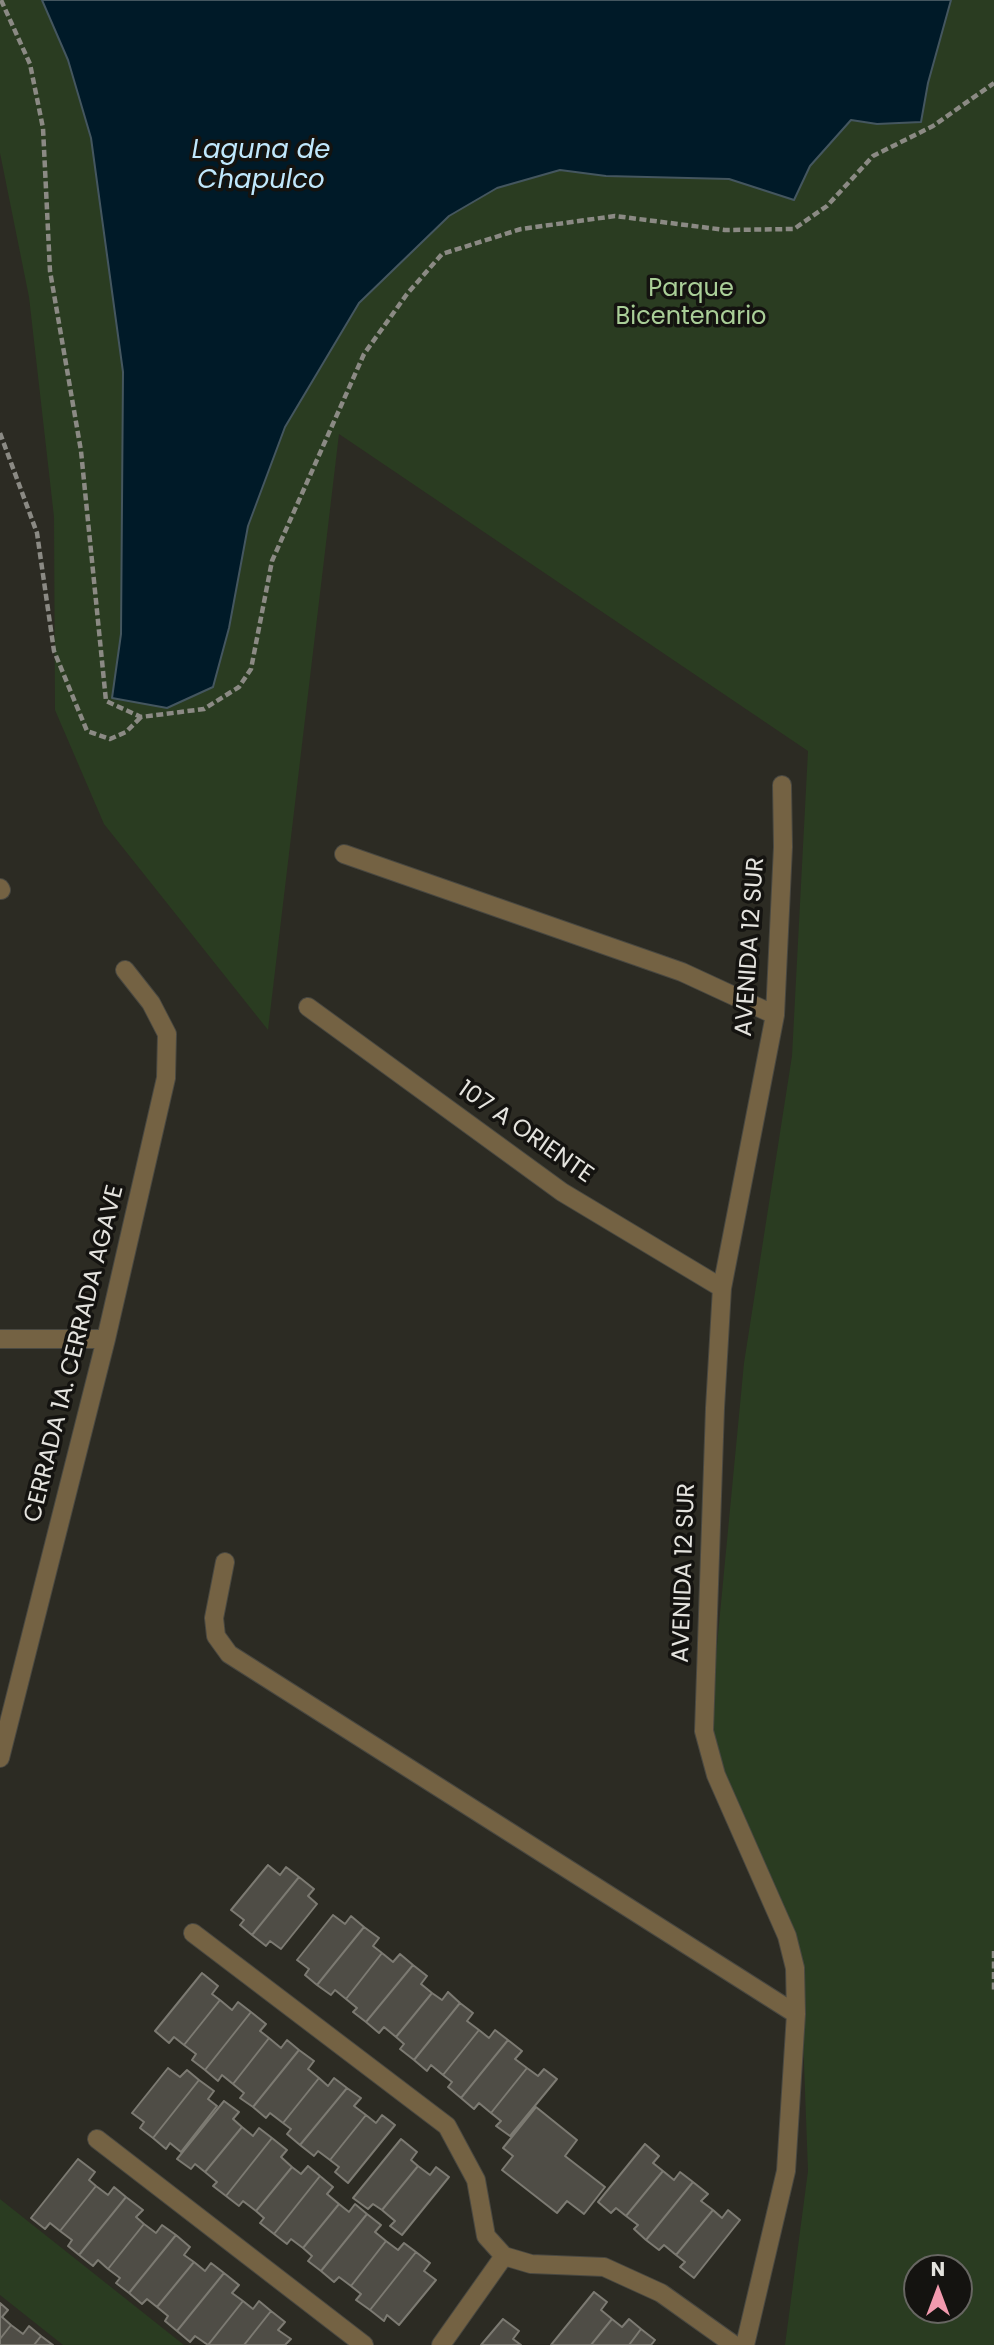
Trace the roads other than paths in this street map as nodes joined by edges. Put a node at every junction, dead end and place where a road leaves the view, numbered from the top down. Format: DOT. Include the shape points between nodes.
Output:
graph roads {
  1 [pos="782,785"];
  2 [pos="344,854"];
  3 [pos="125,970"];
  4 [pos="308,1007"];
  5 [pos="775,1015"];
  6 [pos="722,1287"];
  7 [pos="0,1339"];
  8 [pos="106,1339"];
  9 [pos="225,1562"];
  10 [pos="0,1758"];
  11 [pos="192,1933"];
  12 [pos="796,2014"];
  13 [pos="97,2139"];
  14 [pos="504,2256"];
  15 [pos="364,2345"];
  16 [pos="441,2345"];
  17 [pos="734,2345"];
  18 [pos="745,2345"];
  1 -- 5 [label="street, AVENIDA 12 SUR"];
  2 -- 5 [label="street" via="682,972"];
  3 -- 8 [label="street, CERRADA 1A. CERRADA AGAVE" via="151,1003 167,1034 166,1078"];
  4 -- 6 [label="street, 107 A ORIENTE" via="562,1192"];
  5 -- 6 [label="street, AVENIDA 12 SUR"];
  6 -- 12 [label="street, AVENIDA 12 SUR" via="704,1731 716,1775 787,1936 795,1968"];
  7 -- 8 [label="street"];
  8 -- 10 [label="street, CERRADA 1A. CERRADA AGAVE"];
  9 -- 12 [label="street" via="214,1618 216,1636 229,1654"];
  11 -- 14 [label="street" via="447,2126 476,2180 486,2236"];
  12 -- 18 [label="street, AVENIDA 12 SUR" via="786,2171"];
  13 -- 15 [label="street"];
  14 -- 16 [label="street"];
  14 -- 17 [label="street" via="531,2264 604,2267 661,2293"];
}
